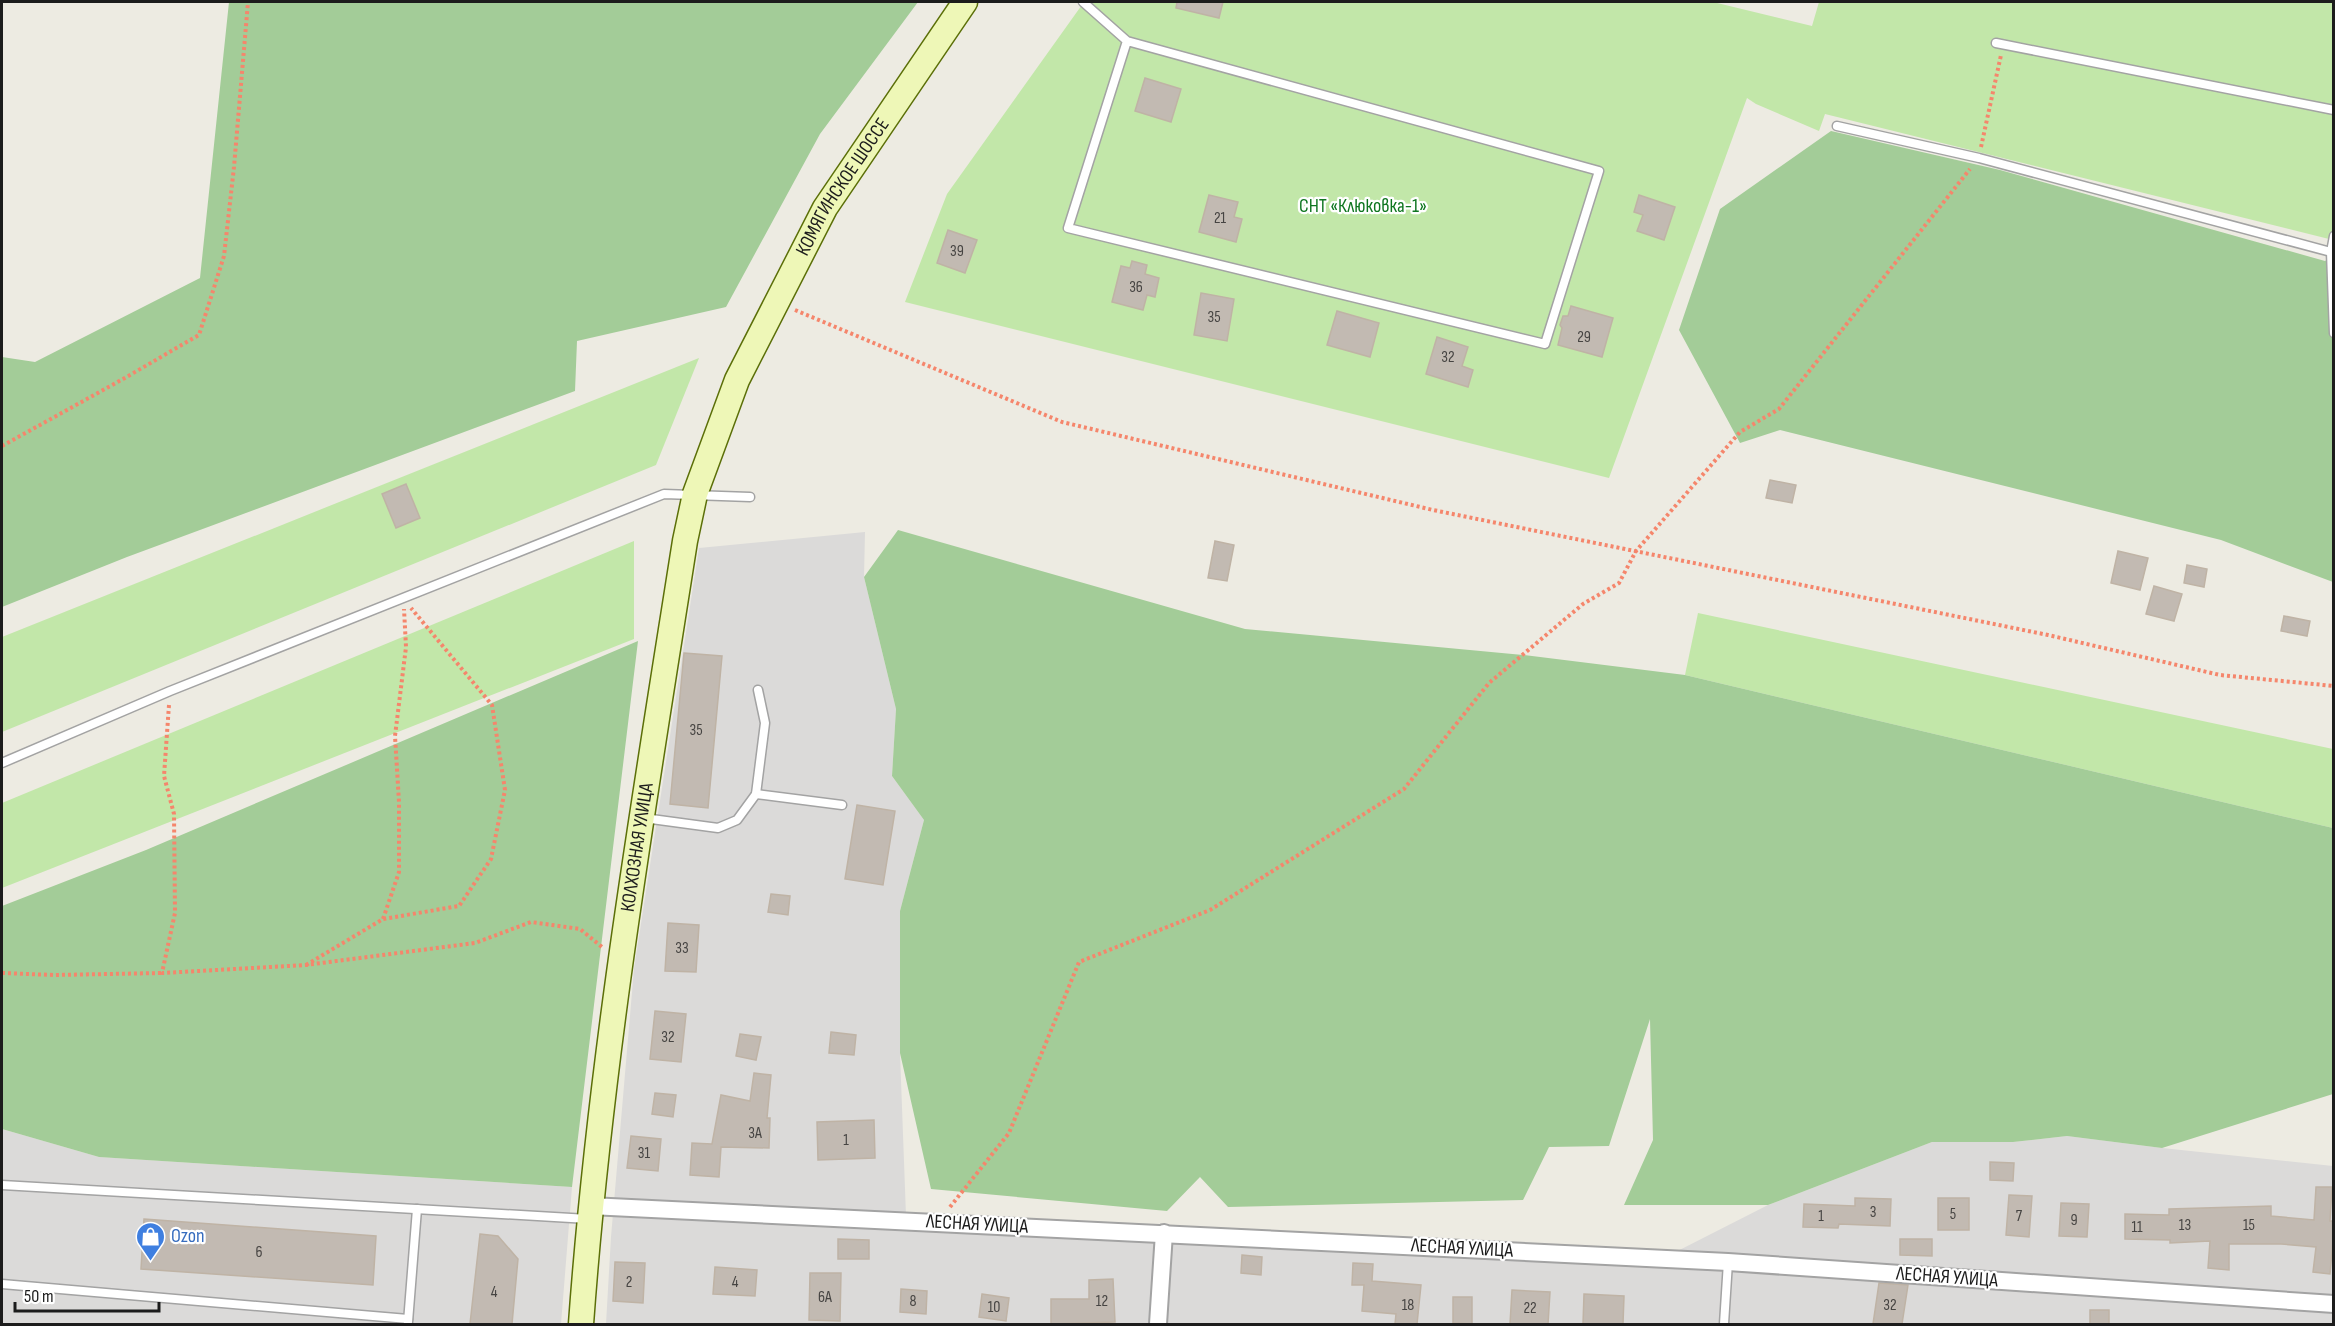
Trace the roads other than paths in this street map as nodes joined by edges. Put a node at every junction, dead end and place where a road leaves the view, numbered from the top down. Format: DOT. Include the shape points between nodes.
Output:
graph roads {
  1 [pos="965,2"];
  2 [pos="1083,2"];
  3 [pos="1127,40"];
  4 [pos="2000,44"];
  5 [pos="2334,110"];
  6 [pos="1837,126"];
  7 [pos="2334,236"];
  8 [pos="2331,252"];
  9 [pos="2334,333"];
  10 [pos="737,380"];
  11 [pos="695,494"];
  12 [pos="750,497"];
  13 [pos="758,690"];
  14 [pos="2,763"];
  15 [pos="756,794"];
  16 [pos="842,806"];
  17 [pos="641,818"];
  18 [pos="2,1185"];
  19 [pos="417,1209"];
  20 [pos="589,1212"];
  21 [pos="1164,1233"];
  22 [pos="1728,1262"];
  23 [pos="2,1284"];
  24 [pos="2334,1304"];
  25 [pos="408,1322"];
  26 [pos="580,1324"];
  27 [pos="1158,1324"];
  28 [pos="1724,1324"];
  1 -- 10 [label="street, КОМЯГИНСКОЕ ШОССЕ" via="825,207"];
  2 -- 3 [label="lane"];
  3 -- 3 [label="lane" via="1599,171 1545,344 1068,228"];
  4 -- 5 [label="lane"];
  6 -- 8 [label="lane" via="1979,159"];
  7 -- 8 [label="lane"];
  8 -- 9 [label="lane"];
  10 -- 11 [label="street, КОЛХОЗНАЯ УЛИЦА"];
  11 -- 12 [label="lane"];
  11 -- 14 [label="lane" via="664,494 170,691"];
  11 -- 17 [label="street, КОЛХОЗНАЯ УЛИЦА"];
  13 -- 15 [label="lane" via="765,723"];
  15 -- 16 [label="lane"];
  15 -- 17 [label="lane" via="737,820 718,828"];
  17 -- 20 [label="street, КОЛХОЗНАЯ УЛИЦА" via="619,961"];
  18 -- 19 [label="lane"];
  19 -- 20 [label="lane"];
  19 -- 25 [label="lane"];
  20 -- 21 [label="street, ЛЕСНАЯ УЛИЦА"];
  20 -- 26 [label="street, КОЛХОЗНАЯ УЛИЦА"];
  21 -- 22 [label="street, ЛЕСНАЯ УЛИЦА"];
  21 -- 27 [label="street"];
  22 -- 24 [label="street, ЛЕСНАЯ УЛИЦА"];
  22 -- 28 [label="lane"];
  23 -- 25 [label="lane"];
}
